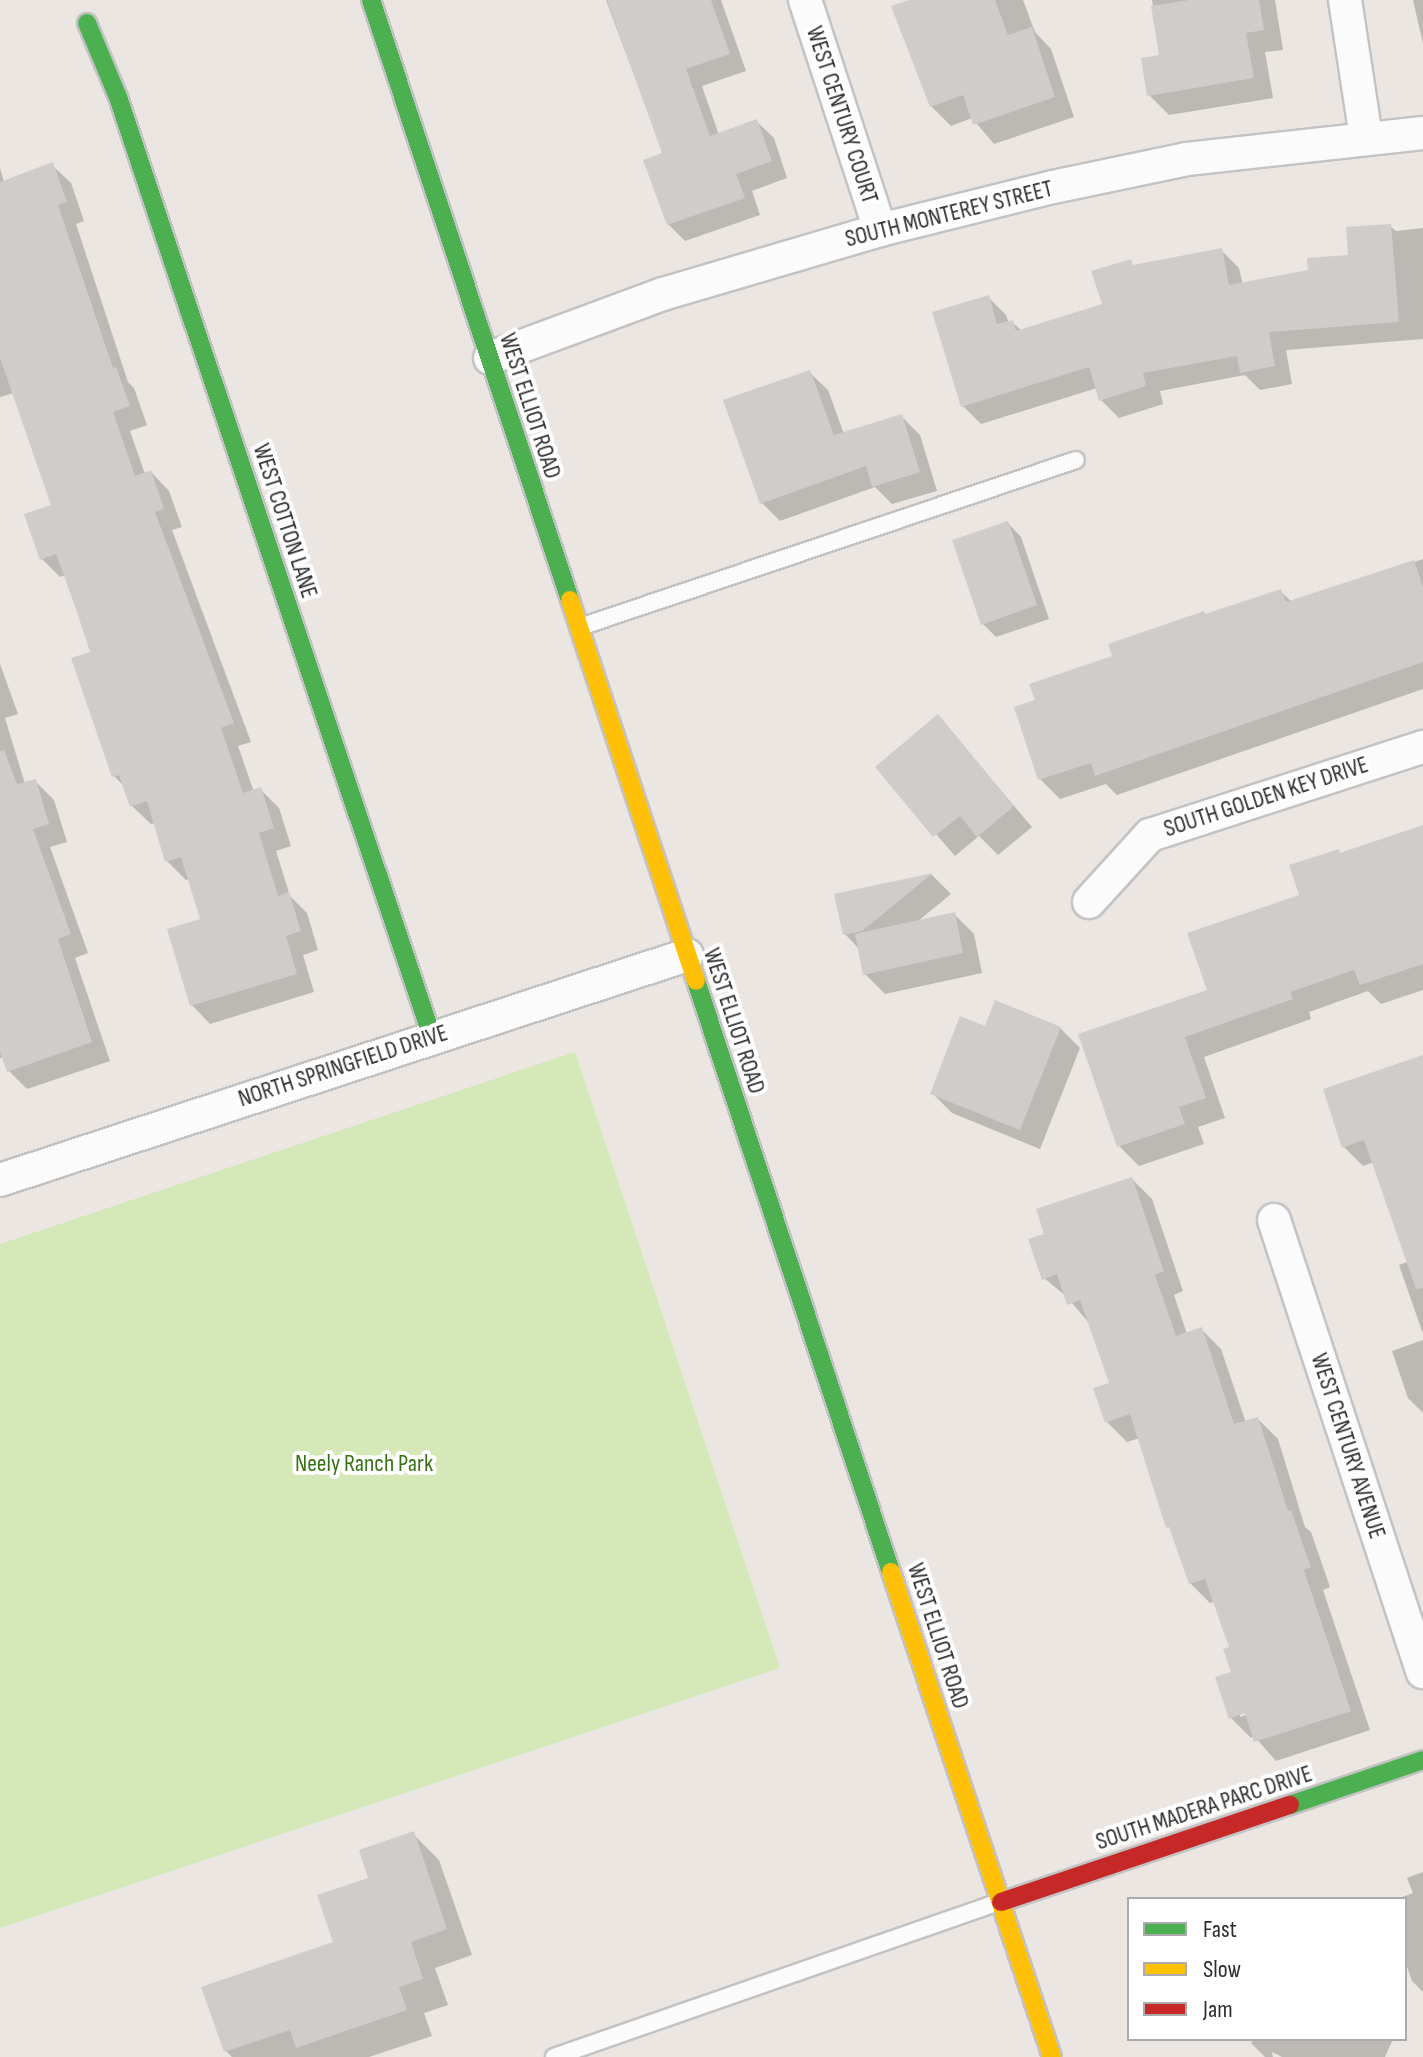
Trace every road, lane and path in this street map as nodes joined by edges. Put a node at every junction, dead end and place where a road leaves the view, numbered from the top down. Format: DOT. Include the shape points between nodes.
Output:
graph roads {
  1 [pos="371,0"];
  2 [pos="805,0"];
  3 [pos="1345,0"];
  4 [pos="87,23"];
  5 [pos="1423,133"];
  6 [pos="1366,138"];
  7 [pos="880,230"];
  8 [pos="490,358"];
  9 [pos="1076,460"];
  10 [pos="578,627"];
  11 [pos="1423,747"];
  12 [pos="1089,902"];
  13 [pos="687,955"];
  14 [pos="432,1037"];
  15 [pos="0,1180"];
  16 [pos="1274,1220"];
  17 [pos="1423,1672"];
  18 [pos="1423,1760"];
  19 [pos="1001,1902"];
  20 [pos="554,2057"];
  21 [pos="1052,2057"];
  1 -- 8 [label="main road, WEST ELLIOT ROAD"];
  2 -- 7 [label="street, WEST CENTURY COURT"];
  3 -- 6 [label="street"];
  4 -- 14 [label="main road, WEST COTTON LANE" via="123,112"];
  5 -- 6 [label="street, SOUTH MONTEREY STREET"];
  6 -- 7 [label="street, SOUTH MONTEREY STREET" via="1187,159"];
  7 -- 8 [label="street, SOUTH MONTEREY STREET" via="663,294"];
  8 -- 10 [label="main road, WEST ELLIOT ROAD"];
  9 -- 10 [label="lane"];
  10 -- 13 [label="main road, WEST ELLIOT ROAD"];
  11 -- 12 [label="street, SOUTH GOLDEN KEY DRIVE" via="1150,835"];
  13 -- 14 [label="street, NORTH SPRINGFIELD DRIVE"];
  13 -- 19 [label="main road, WEST ELLIOT ROAD"];
  14 -- 15 [label="street, NORTH SPRINGFIELD DRIVE"];
  16 -- 17 [label="street, WEST CENTURY AVENUE"];
  18 -- 19 [label="main road, SOUTH MADERA PARC DRIVE"];
  19 -- 20 [label="lane"];
  19 -- 21 [label="main road, WEST ELLIOT ROAD"];
}
